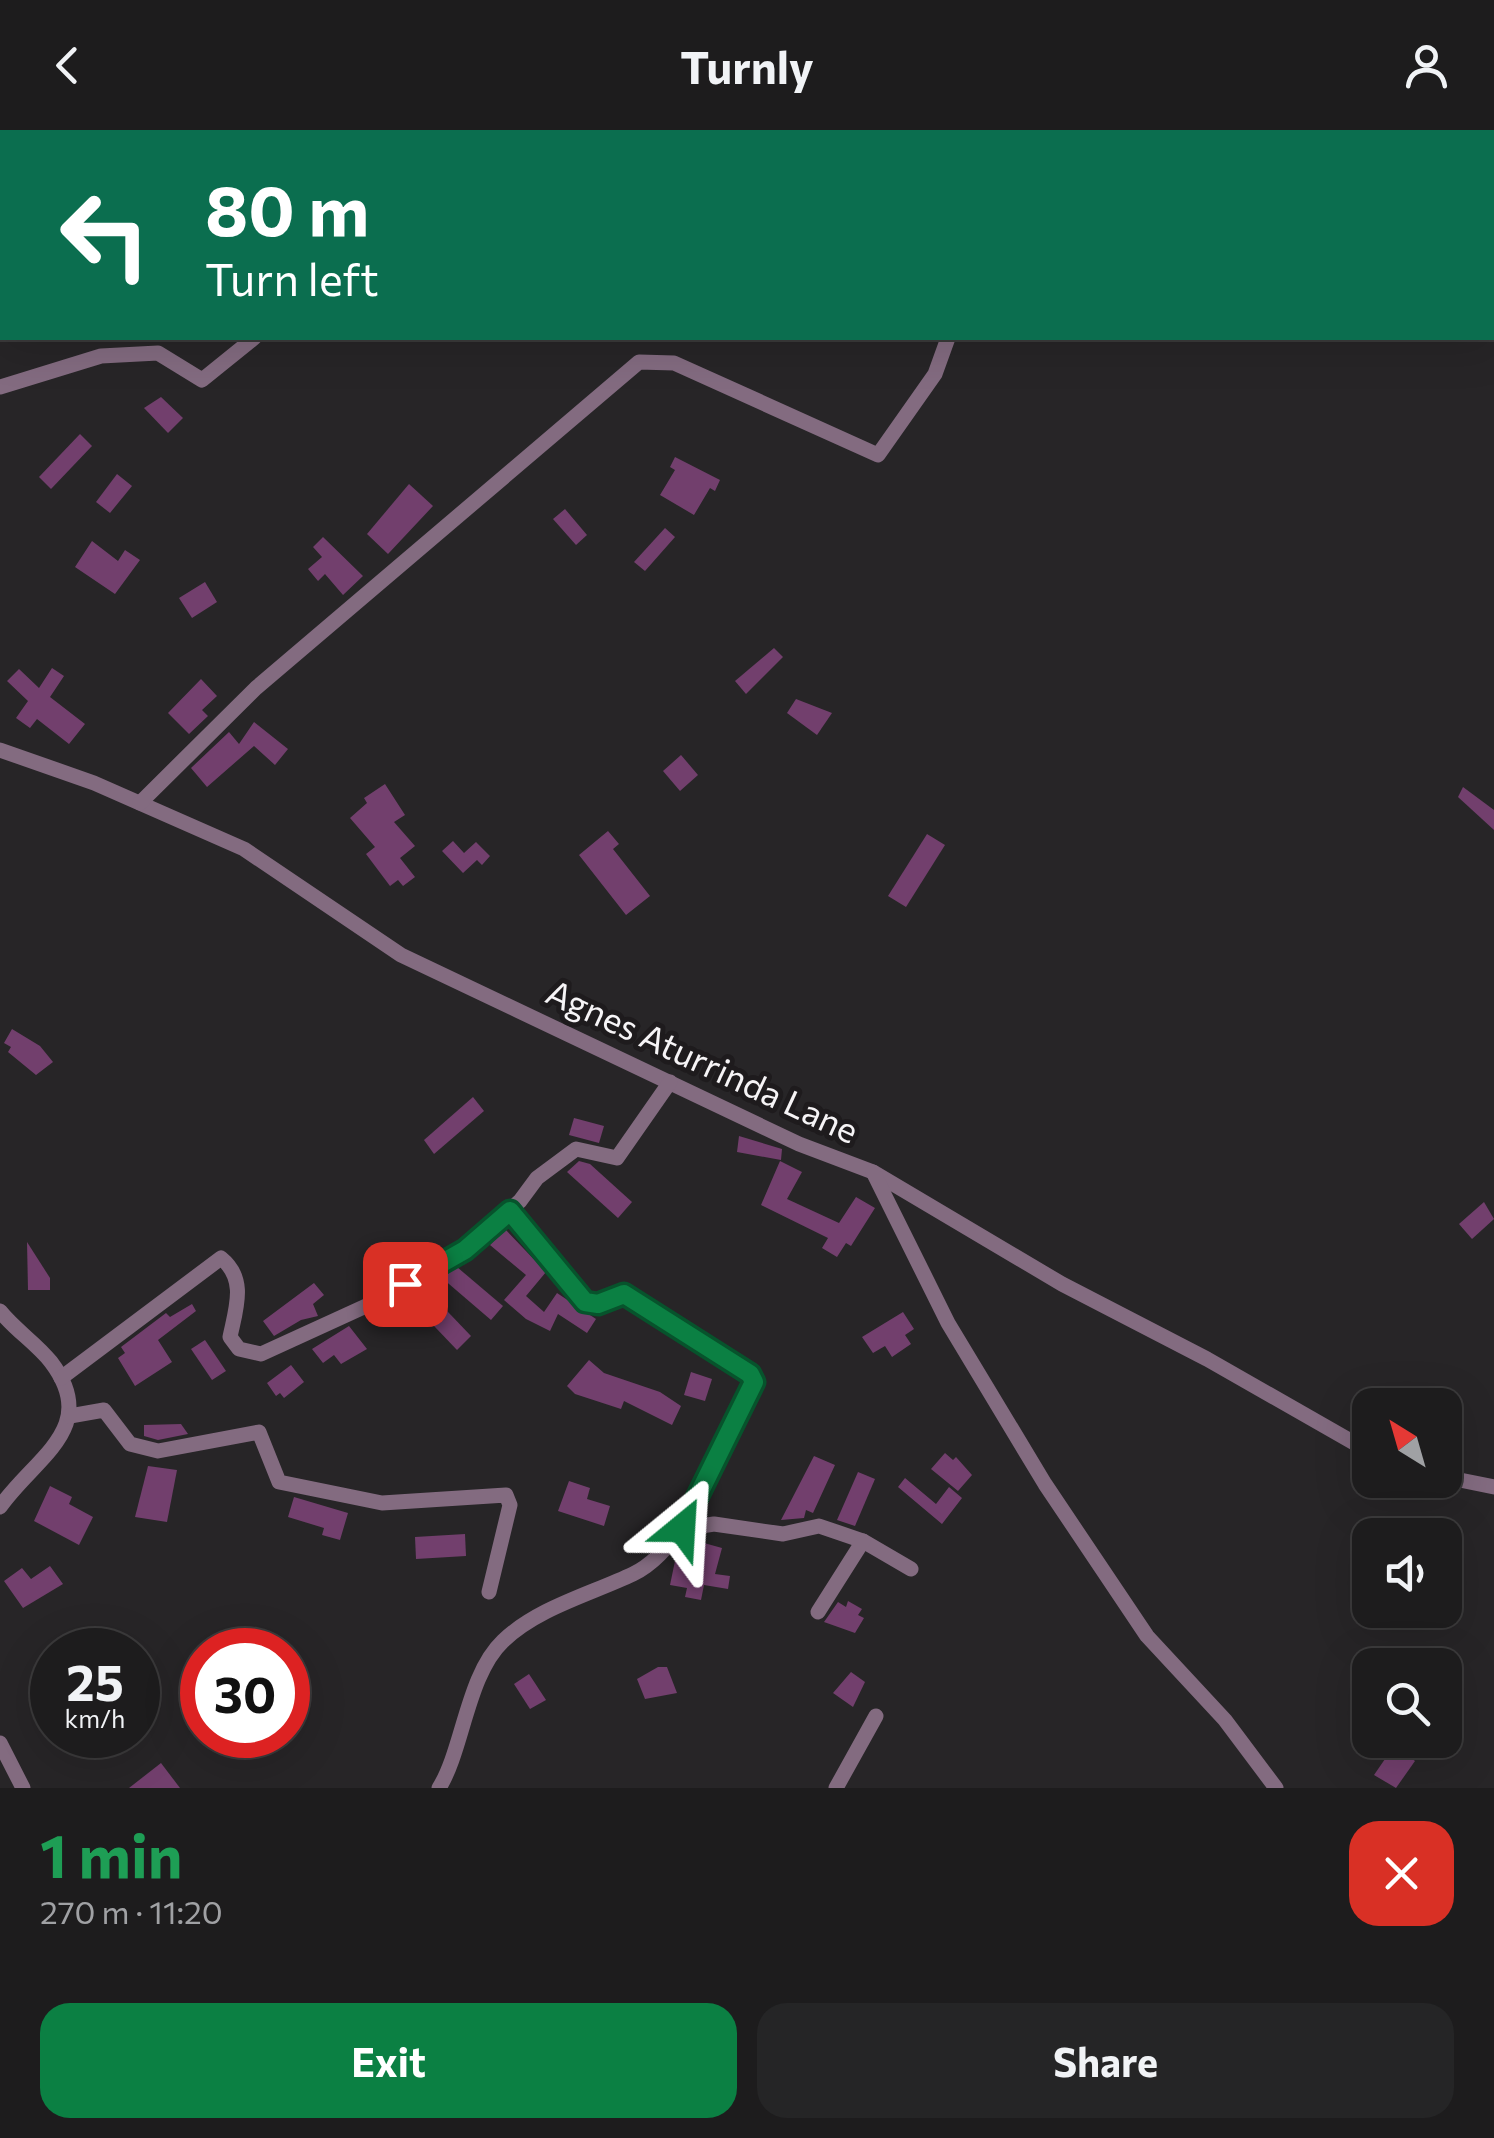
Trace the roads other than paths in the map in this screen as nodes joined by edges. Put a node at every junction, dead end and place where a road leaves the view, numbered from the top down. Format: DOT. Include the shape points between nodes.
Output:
graph roads {
  1 [pos="252,340"];
  2 [pos="947,340"];
  3 [pos="0,387"];
  4 [pos="0,750"];
  5 [pos="140,803"];
  6 [pos="670,1082"];
  7 [pos="873,1172"];
  8 [pos="510,1211"];
  9 [pos="0,1312"];
  10 [pos="61,1378"];
  11 [pos="70,1416"];
  12 [pos="1352,1442"];
  13 [pos="1462,1480"];
  14 [pos="1494,1486"];
  15 [pos="0,1507"];
  16 [pos="682,1528"];
  17 [pos="863,1541"];
  18 [pos="911,1568"];
  19 [pos="489,1592"];
  20 [pos="818,1612"];
  21 [pos="876,1716"];
  22 [pos="0,1744"];
  23 [pos="448,1785"];
  24 [pos="23,1788"];
  25 [pos="836,1788"];
  26 [pos="1276,1788"];
  1 -- 3 [label="street" via="202,380 158,352 101,356"];
  2 -- 5 [label="street" via="935,374 878,455 674,363 639,362 256,688"];
  4 -- 5 [label="street, Agnes Aturrinda Lane"];
  5 -- 6 [label="street, Agnes Aturrinda Lane" via="244,849 401,954"];
  6 -- 7 [label="street, Agnes Aturrinda Lane"];
  6 -- 8 [label="street" via="617,1158 576,1148"];
  7 -- 12 [label="street, Agnes Aturrinda Lane"];
  7 -- 26 [label="street" via="948,1322 1045,1484 1147,1636"];
  8 -- 10 [label="street" via="465,1250 261,1354 239,1350 230,1337 239,1287 234,1268 221,1258"];
  8 -- 16 [label="street" via="585,1302 624,1294 750,1374 754,1382"];
  9 -- 10 [label="street"];
  10 -- 11 [label="street"];
  11 -- 15 [label="street"];
  11 -- 19 [label="street" via="104,1410 130,1444 158,1451 259,1432 278,1482 344,1498 382,1503 506,1495 510,1505"];
  13 -- 14 [label="street"];
  16 -- 17 [label="street" via="714,1524 784,1534 819,1526"];
  16 -- 23 [label="street" via="637,1572 591,1590 501,1642 466,1709"];
  17 -- 18 [label="street"];
  17 -- 20 [label="street"];
  21 -- 25 [label="street"];
  22 -- 24 [label="street"];
}
